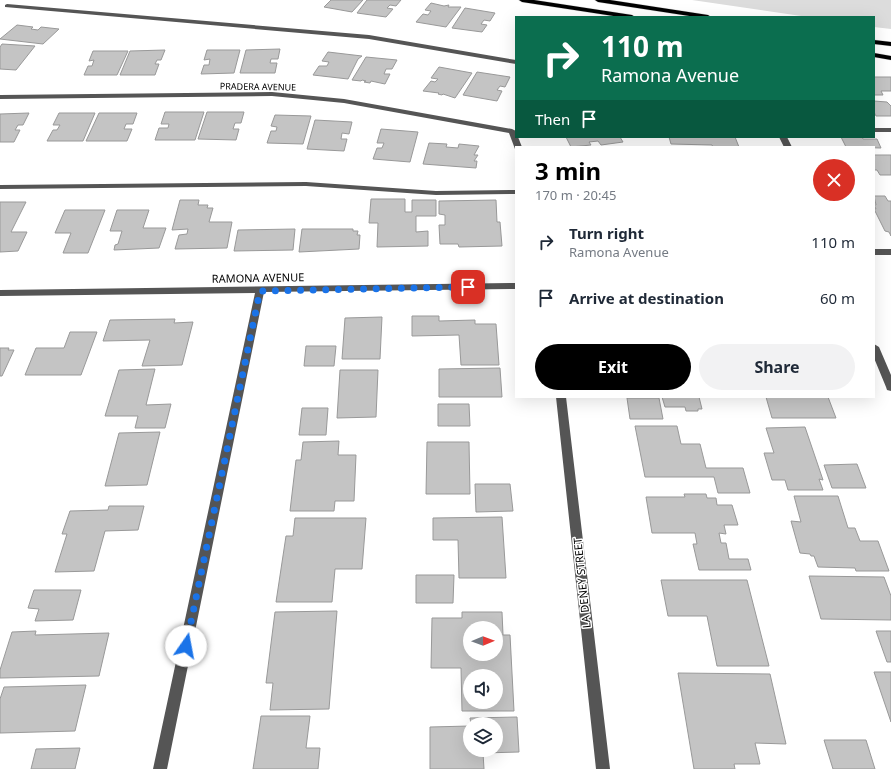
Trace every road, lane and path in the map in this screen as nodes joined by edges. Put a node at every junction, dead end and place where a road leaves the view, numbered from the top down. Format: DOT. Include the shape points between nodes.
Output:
graph roads {
  1 [pos="16,0"];
  2 [pos="522,0"];
  3 [pos="598,0"];
  4 [pos="7,6"];
  5 [pos="0,11"];
  6 [pos="626,16"];
  7 [pos="702,16"];
  8 [pos="875,42"];
  9 [pos="891,44"];
  10 [pos="875,55"];
  11 [pos="891,58"];
  12 [pos="515,62"];
  13 [pos="0,97"];
  14 [pos="875,130"];
  15 [pos="891,130"];
  16 [pos="518,146"];
  17 [pos="0,188"];
  18 [pos="515,192"];
  19 [pos="875,252"];
  20 [pos="891,252"];
  21 [pos="515,286"];
  22 [pos="260,291"];
  23 [pos="0,293"];
  24 [pos="875,349"];
  25 [pos="891,387"];
  26 [pos="562,398"];
  27 [pos="160,769"];
  28 [pos="603,769"];
  1 -- 4 [label="street"];
  2 -- 6 [label="main road"];
  3 -- 7 [label="main road"];
  4 -- 5 [label="street"];
  4 -- 12 [label="street" via="369,37"];
  8 -- 9 [label="main road"];
  10 -- 11 [label="main road"];
  13 -- 16 [label="street, PRADERA AVENUE" via="272,94 344,101 512,131"];
  14 -- 15 [label="street"];
  17 -- 18 [label="street" via="306,184 436,194"];
  19 -- 20 [label="street"];
  21 -- 22 [label="street, RAMONA AVENUE"];
  22 -- 23 [label="street, RAMONA AVENUE"];
  22 -- 27 [label="street"];
  24 -- 25 [label="street"];
  26 -- 28 [label="street, LA DENEY STREET"];
}
